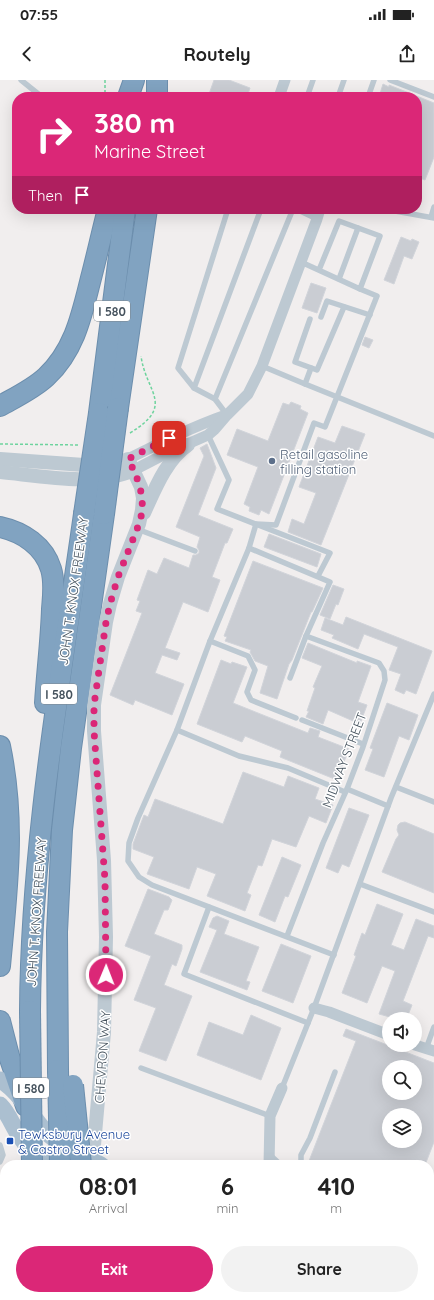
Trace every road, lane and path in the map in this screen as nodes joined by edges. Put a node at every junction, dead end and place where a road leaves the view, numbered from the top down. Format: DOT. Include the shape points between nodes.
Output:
graph roads {
  1 [pos="21,80"];
  2 [pos="105,80"];
  3 [pos="135,80"];
  4 [pos="157,80"];
  5 [pos="285,80"];
  6 [pos="313,80"];
  7 [pos="344,80"];
  8 [pos="374,80"];
  9 [pos="390,80"];
  10 [pos="36,92"];
  11 [pos="105,92"];
  12 [pos="130,92"];
  13 [pos="135,92"];
  14 [pos="157,92"];
  15 [pos="280,92"];
  16 [pos="309,92"];
  17 [pos="340,92"];
  18 [pos="370,92"];
  19 [pos="421,92"];
  20 [pos="422,92"];
  21 [pos="434,97"];
  22 [pos="434,207"];
  23 [pos="107,214"];
  24 [pos="124,214"];
  25 [pos="146,214"];
  26 [pos="226,214"];
  27 [pos="259,214"];
  28 [pos="293,214"];
  29 [pos="318,214"];
  30 [pos="411,214"];
  31 [pos="432,218"];
  32 [pos="358,228"];
  33 [pos="301,262"];
  34 [pos="319,270"];
  35 [pos="339,279"];
  36 [pos="360,289"];
  37 [pos="344,307"];
  38 [pos="370,315"];
  39 [pos="321,317"];
  40 [pos="310,319"];
  41 [pos="262,366"];
  42 [pos="311,368"];
  43 [pos="305,384"];
  44 [pos="194,388"];
  45 [pos="337,397"];
  46 [pos="215,399"];
  47 [pos="0,406"];
  48 [pos="227,415"];
  49 [pos="206,436"];
  50 [pos="434,436"];
  51 [pos="188,445"];
  52 [pos="0,459"];
  53 [pos="131,465"];
  54 [pos="0,472"];
  55 [pos="94,514"];
  56 [pos="256,524"];
  57 [pos="138,526"];
  58 [pos="0,527"];
  59 [pos="0,536"];
  60 [pos="249,548"];
  61 [pos="195,551"];
  62 [pos="44,554"];
  63 [pos="318,576"];
  64 [pos="306,636"];
  65 [pos="210,641"];
  66 [pos="290,678"];
  67 [pos="434,694"];
  68 [pos="296,718"];
  69 [pos="302,720"];
  70 [pos="178,730"];
  71 [pos="364,744"];
  72 [pos="0,746"];
  73 [pos="396,787"];
  74 [pos="346,790"];
  75 [pos="434,802"];
  76 [pos="388,806"];
  77 [pos="0,836"];
  78 [pos="0,847"];
  79 [pos="36,876"];
  80 [pos="360,884"];
  81 [pos="209,907"];
  82 [pos="434,912"];
  83 [pos="286,936"];
  84 [pos="334,954"];
  85 [pos="0,966"];
  86 [pos="57,973"];
  87 [pos="314,1008"];
  88 [pos="0,1021"];
  89 [pos="308,1024"];
  90 [pos="434,1027"];
  91 [pos="382,1032"];
  92 [pos="430,1050"];
  93 [pos="141,1068"];
  94 [pos="334,1072"];
  95 [pos="0,1080"];
  96 [pos="282,1088"];
  97 [pos="2,1104"];
  98 [pos="26,1106"];
  99 [pos="270,1116"];
  100 [pos="0,1145"];
  101 [pos="269,1154"];
  102 [pos="1,1160"];
  103 [pos="32,1160"];
  104 [pos="42,1160"];
  105 [pos="60,1160"];
  106 [pos="86,1160"];
  107 [pos="91,1160"];
  108 [pos="92,1160"];
  109 [pos="269,1160"];
  110 [pos="276,1160"];
  111 [pos="302,1160"];
  1 -- 10 [label="lane"];
  2 -- 11 [label="path"];
  3 -- 12 [label="highway"];
  3 -- 13 [label="highway"];
  4 -- 14 [label="highway"];
  5 -- 15 [label="street"];
  6 -- 16 [label="lane"];
  7 -- 17 [label="lane"];
  8 -- 18 [label="lane"];
  9 -- 19 [label="lane"];
  20 -- 21 [label="lane"];
  22 -- 31 [label="lane"];
  23 -- 47 [label="highway" via="80,320 68,348 45,378"];
  24 -- 55 [label="highway, JOHN T. KNOX FREEWAY / I 580, bridge" via="99,413"];
  25 -- 55 [label="highway, JOHN T. KNOX FREEWAY / I 580, bridge" via="118,408"];
  26 -- 44 [label="lane" via="178,368"];
  27 -- 44 [label="lane"];
  28 -- 46 [label="lane"];
  29 -- 33 [label="street"];
  30 -- 31 [label="lane"];
  32 -- 34 [label="lane" via="339,221"];
  32 -- 35 [label="lane"];
  32 -- 36 [label="lane" via="380,236"];
  33 -- 34 [label="lane"];
  33 -- 41 [label="street"];
  34 -- 35 [label="lane"];
  35 -- 36 [label="lane"];
  36 -- 38 [label="lane" via="377,296"];
  37 -- 38 [label="lane"];
  37 -- 39 [label="lane" via="327,301"];
  37 -- 42 [label="lane" via="317,370"];
  38 -- 45 [label="lane"];
  40 -- 42 [label="lane" via="295,362"];
  41 -- 43 [label="lane"];
  41 -- 48 [label="street" via="248,394"];
  42 -- 43 [label="lane"];
  43 -- 45 [label="lane"];
  44 -- 46 [label="lane"];
  45 -- 50 [label="lane"];
  45 -- 56 [label="lane" via="325,427 314,423 276,525"];
  46 -- 48 [label="lane"];
  48 -- 49 [label="street"];
  48 -- 53 [label="street" via="188,430"];
  49 -- 51 [label="street"];
  49 -- 56 [label="lane" via="229,480 217,509"];
  51 -- 53 [label="street"];
  51 -- 57 [label="street" via="162,475"];
  52 -- 53 [label="street" via="98,466"];
  53 -- 54 [label="street" via="112,477 89,479"];
  53 -- 57 [label="street, CHEVRON WAY" via="143,498"];
  55 -- 79 [label="highway, JOHN T. KNOX FREEWAY / I 580" via="50,754"];
  55 -- 86 [label="highway, JOHN T. KNOX FREEWAY / I 580" via="66,790 58,892"];
  56 -- 60 [label="lane"];
  56 -- 63 [label="lane" via="330,553"];
  57 -- 61 [label="lane"];
  57 -- 108 [label="street, CHEVRON WAY" via="118,577 109,609 94,705 106,937 104,1032"];
  58 -- 62 [label="highway" via="23,535"];
  59 -- 62 [label="highway" via="22,540"];
  60 -- 63 [label="lane"];
  60 -- 65 [label="lane"];
  62 -- 79 [label="highway" via="52,570 53,591"];
  63 -- 64 [label="lane" via="330,582"];
  64 -- 66 [label="lane"];
  64 -- 71 [label="lane, MIDWAY STREET" via="379,663 384,671 385,680"];
  65 -- 68 [label="lane" via="248,656 255,670 247,692 251,700"];
  65 -- 70 [label="lane"];
  67 -- 73 [label="lane"];
  69 -- 71 [label="lane"];
  70 -- 74 [label="lane" via="239,756 288,768"];
  70 -- 81 [label="lane" via="138,818 129,843 128,861 138,877 152,885"];
  71 -- 74 [label="lane, MIDWAY STREET"];
  72 -- 85 [label="highway" via="7,788 10,846"];
  73 -- 75 [label="lane"];
  73 -- 76 [label="lane"];
  74 -- 76 [label="lane"];
  74 -- 83 [label="lane, MIDWAY STREET"];
  76 -- 80 [label="lane"];
  77 -- 78 [label="main road"];
  79 -- 103 [label="highway, JOHN T. KNOX FREEWAY / I 580, bridge" via="30,1011"];
  80 -- 82 [label="lane"];
  80 -- 84 [label="lane"];
  81 -- 83 [label="lane"];
  81 -- 89 [label="lane" via="184,974"];
  83 -- 84 [label="lane"];
  84 -- 87 [label="lane"];
  86 -- 105 [label="highway, JOHN T. KNOX FREEWAY / I 580, bridge"];
  86 -- 107 [label="highway, bridge" via="73,1085"];
  87 -- 89 [label="lane"];
  87 -- 91 [label="street"];
  88 -- 98 [label="highway"];
  89 -- 96 [label="lane"];
  90 -- 92 [label="lane"];
  93 -- 99 [label="lane"];
  94 -- 111 [label="lane"];
  95 -- 98 [label="main road" via="15,1091"];
  96 -- 99 [label="street"];
  97 -- 104 [label="main road" via="18,1134"];
  98 -- 106 [label="main road" via="44,1130"];
  99 -- 101 [label="street"];
  100 -- 102 [label="lane" via="3,1155"];
  101 -- 109 [label="street"];
  101 -- 110 [label="lane"];
}
